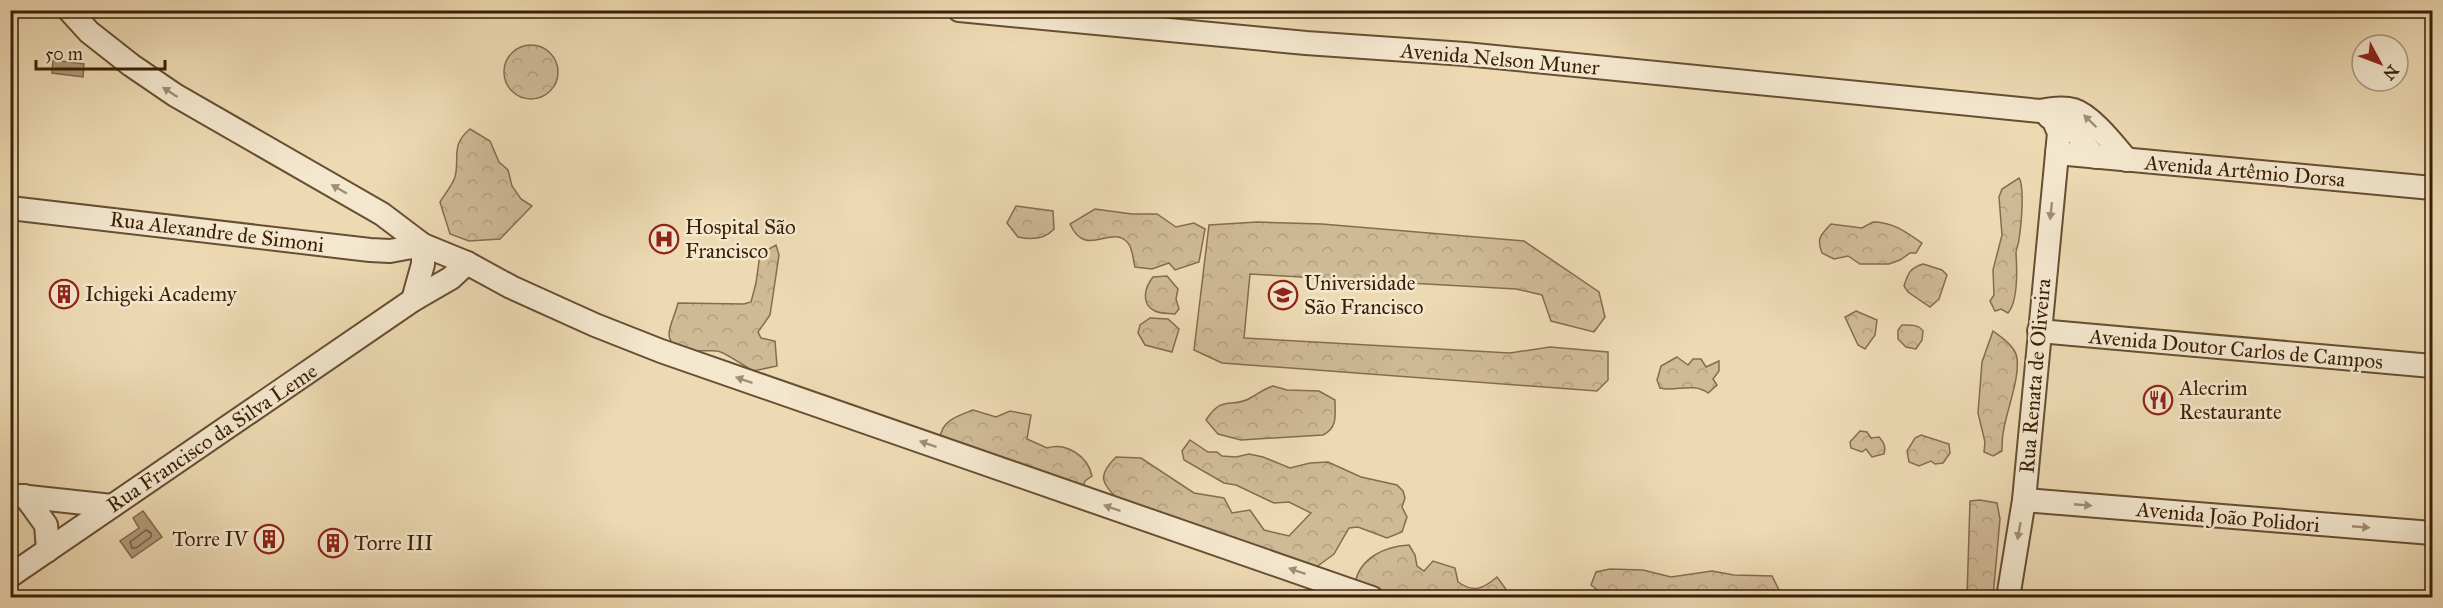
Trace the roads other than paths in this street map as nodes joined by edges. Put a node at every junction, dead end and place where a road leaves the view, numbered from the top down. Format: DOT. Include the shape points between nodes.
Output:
graph roads {
  1 [pos="69,10"];
  2 [pos="959,10"];
  3 [pos="2047,115"];
  4 [pos="2057,153"];
  5 [pos="2096,157"];
  6 [pos="2127,160"];
  7 [pos="2433,188"];
  8 [pos="10,208"];
  9 [pos="423,245"];
  10 [pos="466,263"];
  11 [pos="413,300"];
  12 [pos="2039,331"];
  13 [pos="2433,366"];
  14 [pos="18,496"];
  15 [pos="2024,500"];
  16 [pos="111,506"];
  17 [pos="2433,533"];
  18 [pos="48,550"];
  19 [pos="10,576"];
  20 [pos="1372,597"];
  21 [pos="2008,597"];
  9 -- 1 [label="street, one-way" via="382,214 175,95 89,32"];
  2 -- 3 [label="street, Avenida Nelson Muner" via="1465,54"];
  3 -- 4 [label="street" via="2059,133"];
  3 -- 5 [label="street, Avenida Nelson Muner" via="2068,125"];
  6 -- 3 [label="street, Avenida Nelson Muner, one-way" via="2081,113 2056,108"];
  4 -- 5 [label="street, Avenida Artêmio Dorsa"];
  4 -- 12 [label="street, Rua Renata de Oliveira, one-way"];
  5 -- 6 [label="street, Avenida Artêmio Dorsa"];
  6 -- 7 [label="street, Avenida Artêmio Dorsa"];
  8 -- 9 [label="street, Rua Alexandre de Simoni" via="370,250"];
  9 -- 10 [label="street"];
  9 -- 11 [label="street" via="423,264"];
  10 -- 11 [label="street, Rua Francisco da Silva Leme" via="451,278"];
  20 -- 10 [label="street, one-way" via="661,351 595,325"];
  11 -- 16 [label="street, Rua Francisco da Silva Leme"];
  12 -- 13 [label="street, Avenida Doutor Carlos de Campos"];
  12 -- 15 [label="street, Rua Renata de Oliveira"];
  14 -- 16 [label="street"];
  14 -- 18 [label="street" via="46,525"];
  15 -- 17 [label="street, Avenida João Polidori, one-way"];
  15 -- 21 [label="street, Rua Renata de Oliveira, one-way"];
  16 -- 18 [label="street, Rua Francisco da Silva Leme"];
  18 -- 19 [label="street, Rua Francisco da Silva Leme"];
}
